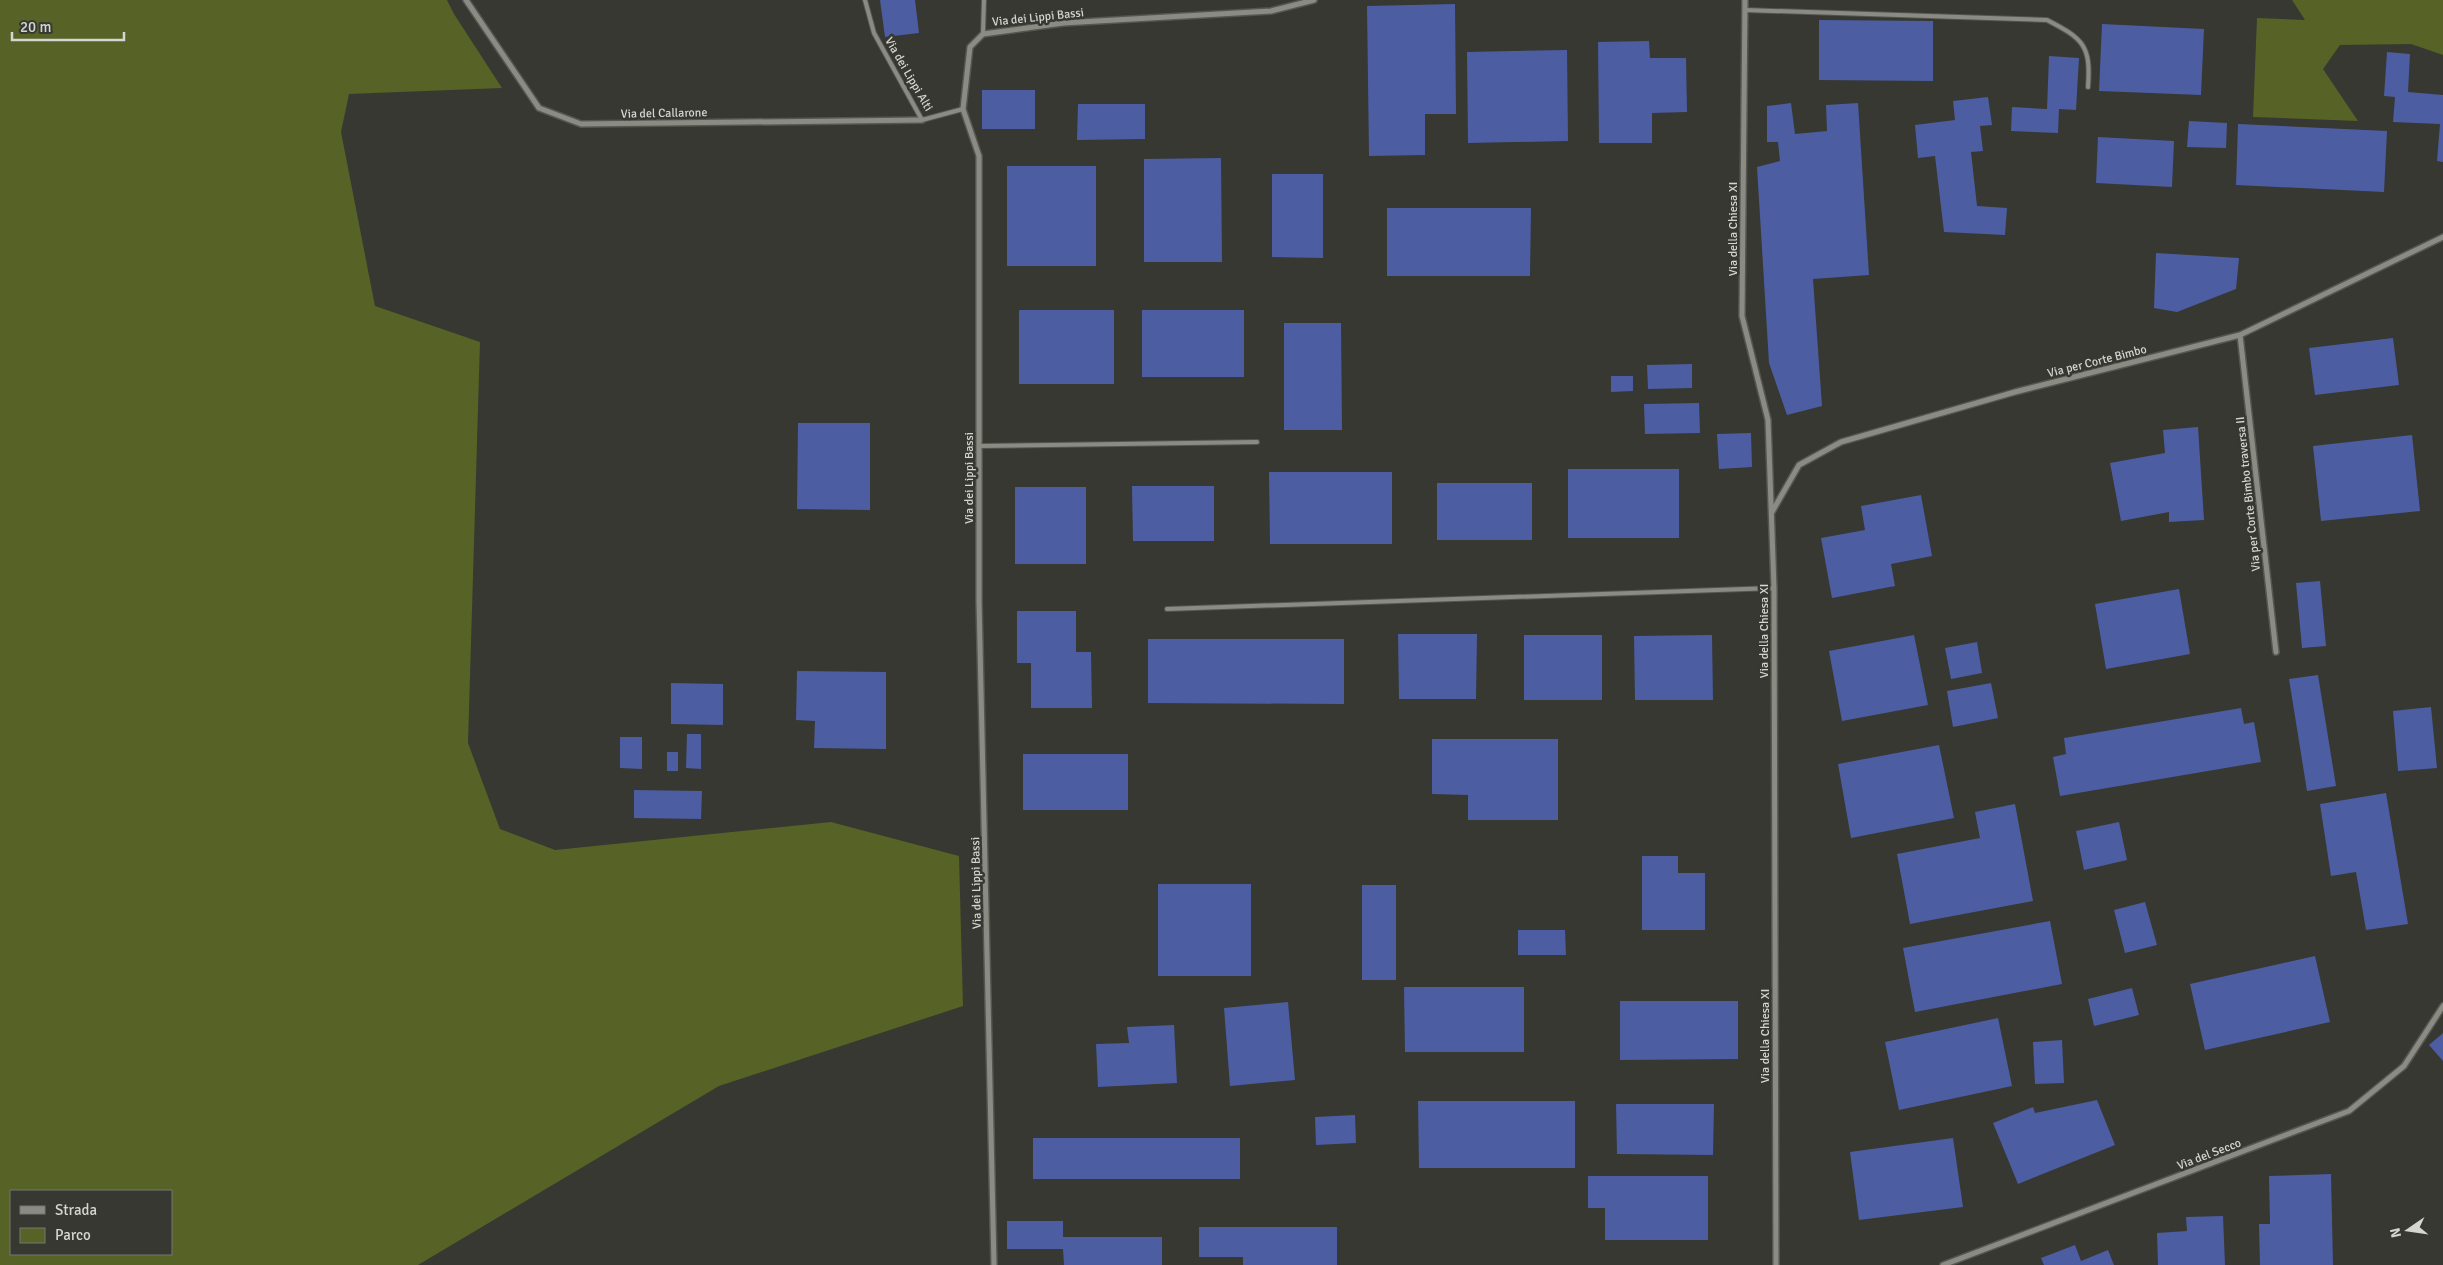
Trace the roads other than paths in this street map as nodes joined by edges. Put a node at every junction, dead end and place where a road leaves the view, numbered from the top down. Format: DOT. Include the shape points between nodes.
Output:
graph roads {
  1 [pos="466,0"];
  2 [pos="865,0"];
  3 [pos="984,0"];
  4 [pos="1314,0"];
  5 [pos="1745,0"];
  6 [pos="1745,10"];
  7 [pos="983,34"];
  8 [pos="2088,87"];
  9 [pos="963,108"];
  10 [pos="922,120"];
  11 [pos="2443,237"];
  12 [pos="2240,335"];
  13 [pos="1258,442"];
  14 [pos="979,446"];
  15 [pos="1772,512"];
  16 [pos="1774,588"];
  17 [pos="1167,609"];
  18 [pos="2276,652"];
  19 [pos="2443,1006"];
  20 [pos="994,1265"];
  21 [pos="1776,1265"];
  22 [pos="1943,1265"];
  1 -- 10 [label="street, Via del Callarone" via="539,108 581,124"];
  2 -- 10 [label="lane, Via dei Lippi Alti" via="874,33"];
  3 -- 7 [label="lane"];
  4 -- 7 [label="street, Via dei Lippi Bassi" via="1270,11 1063,24"];
  5 -- 6 [label="street, Via della Chiesa XI"];
  6 -- 8 [label="lane" via="2047,20 2075,37 2087,50 2090,62"];
  6 -- 15 [label="street, Via della Chiesa XI" via="1742,316 1768,420"];
  7 -- 9 [label="street, Via dei Lippi Bassi" via="970,47"];
  9 -- 10 [label="lane, Via dei Lippi Alti"];
  9 -- 14 [label="street, Via dei Lippi Bassi" via="979,156"];
  11 -- 12 [label="street, Via per Corte Bimbo"];
  12 -- 15 [label="street, Via per Corte Bimbo" via="2015,392 1840,442 1798,465"];
  12 -- 18 [label="street, Via per Corte Bimbo traversa II"];
  13 -- 14 [label="lane"];
  14 -- 20 [label="street, Via dei Lippi Bassi" via="980,648"];
  15 -- 16 [label="street, Via della Chiesa XI"];
  16 -- 17 [label="lane"];
  16 -- 21 [label="street, Via della Chiesa XI"];
  19 -- 22 [label="street, Via del Secco" via="2404,1066 2349,1111"];
}
